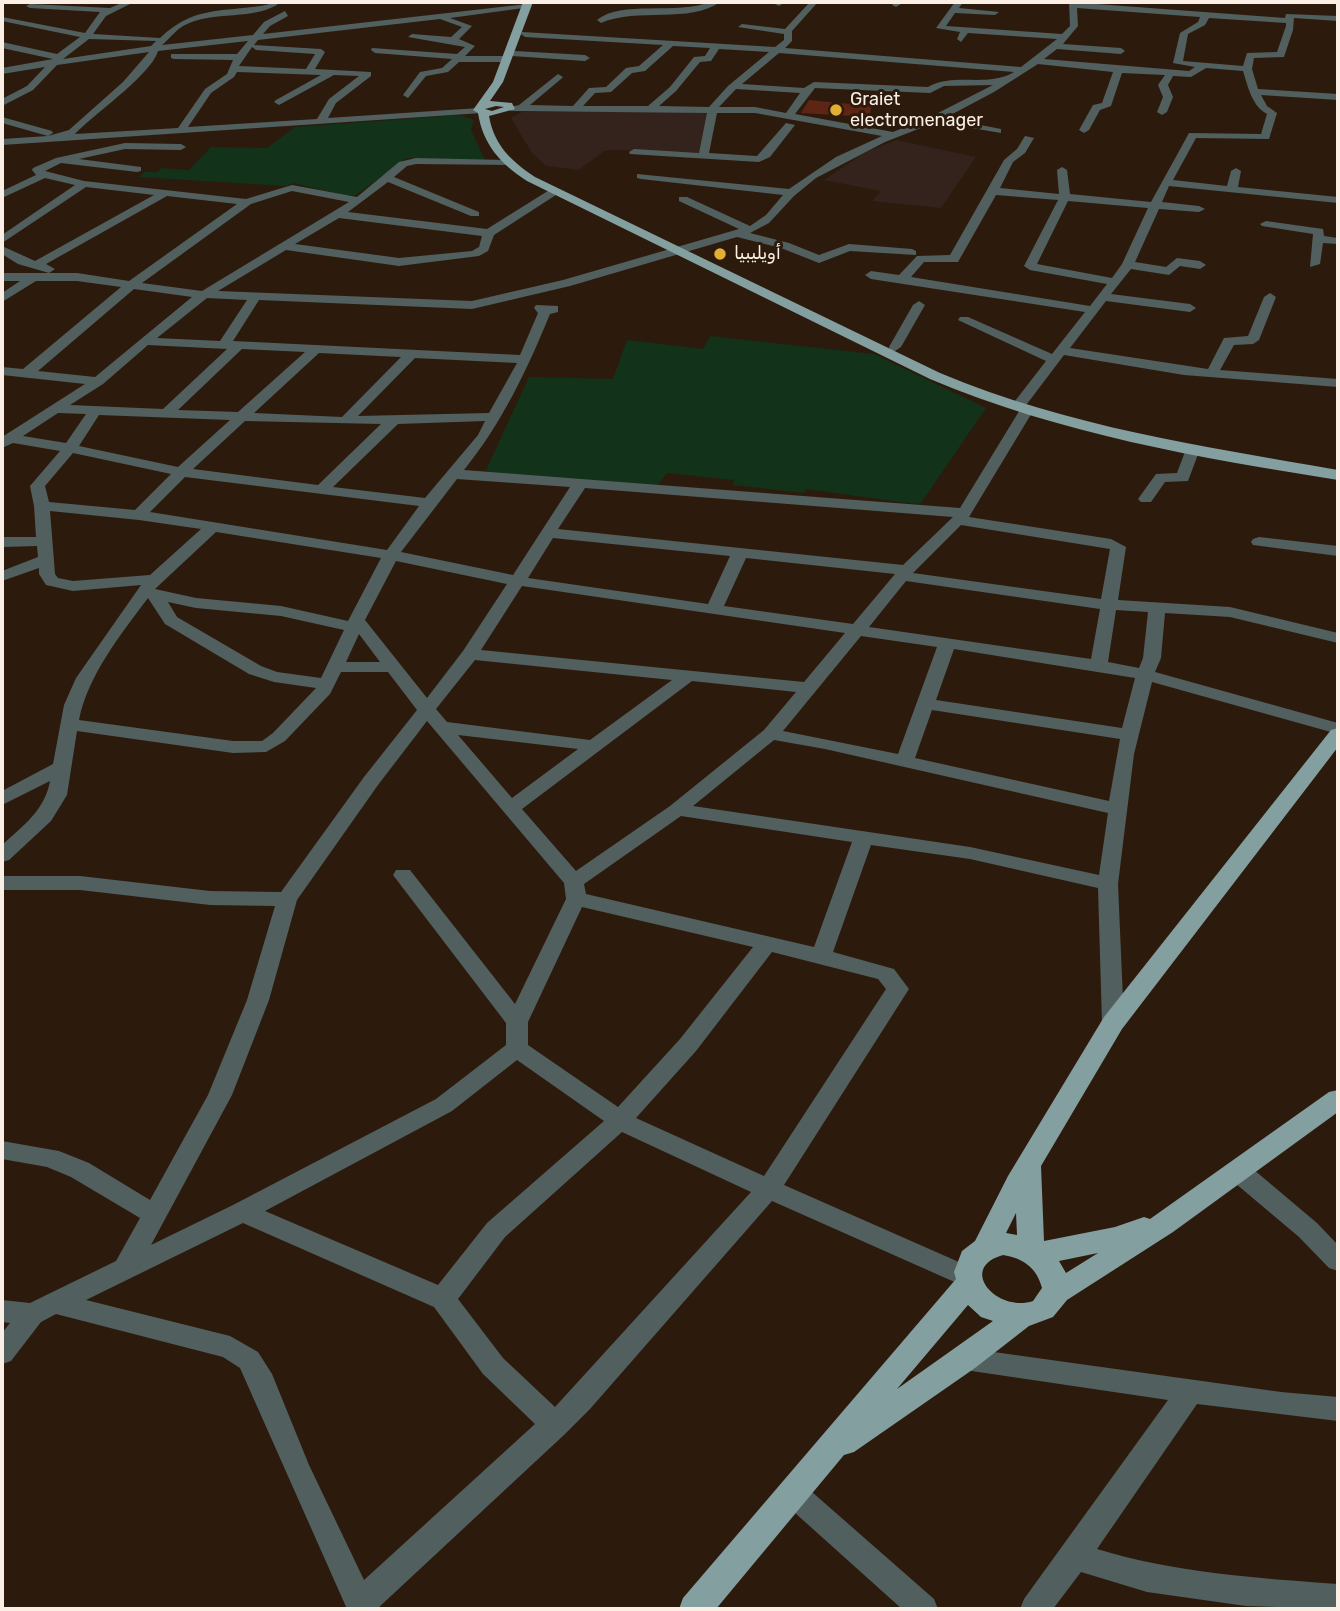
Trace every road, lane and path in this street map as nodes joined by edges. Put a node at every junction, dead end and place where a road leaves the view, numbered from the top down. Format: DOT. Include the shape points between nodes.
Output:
graph roads {
  1 [pos="68,2"];
  2 [pos="276,2"];
  3 [pos="716,2"];
  4 [pos="814,2"];
  5 [pos="133,3"];
  6 [pos="531,3"];
  7 [pos="1073,4"];
  8 [pos="956,6"];
  9 [pos="16,8"];
  10 [pos="422,8"];
  11 [pos="110,10"];
  12 [pos="218,12"];
  13 [pos="995,12"];
  14 [pos="285,14"];
  15 [pos="432,16"];
  16 [pos="1205,16"];
  17 [pos="1338,18"];
  18 [pos="2,19"];
  19 [pos="406,20"];
  20 [pos="601,20"];
  21 [pos="1290,21"];
  22 [pos="211,23"];
  23 [pos="743,27"];
  24 [pos="205,33"];
  25 [pos="1020,33"];
  26 [pos="525,34"];
  27 [pos="704,34"];
  28 [pos="88,36"];
  29 [pos="256,37"];
  30 [pos="412,37"];
  31 [pos="788,37"];
  32 [pos="1065,37"];
  33 [pos="164,38"];
  34 [pos="453,40"];
  35 [pos="1128,41"];
  36 [pos="198,43"];
  37 [pos="670,44"];
  38 [pos="1010,44"];
  39 [pos="2,45"];
  40 [pos="682,45"];
  41 [pos="248,46"];
  42 [pos="716,46"];
  43 [pos="1056,46"];
  44 [pos="376,50"];
  45 [pos="779,50"];
  46 [pos="1121,51"];
  47 [pos="153,52"];
  48 [pos="841,54"];
  49 [pos="239,57"];
  50 [pos="510,57"];
  51 [pos="460,58"];
  52 [pos="585,58"];
  53 [pos="57,59"];
  54 [pos="1035,61"];
  55 [pos="1205,65"];
  56 [pos="233,69"];
  57 [pos="1247,69"];
  58 [pos="310,70"];
  59 [pos="1021,70"];
  60 [pos="1118,70"];
  61 [pos="2,71"];
  62 [pos="334,71"];
  63 [pos="1170,74"];
  64 [pos="558,77"];
  65 [pos="1002,82"];
  66 [pos="736,86"];
  67 [pos="807,91"];
  68 [pos="1254,92"];
  69 [pos="408,95"];
  70 [pos="1338,97"];
  71 [pos="279,102"];
  72 [pos="2,103"];
  73 [pos="577,107"];
  74 [pos="652,107"];
  75 [pos="510,108"];
  76 [pos="713,108"];
  77 [pos="482,110"];
  78 [pos="1162,112"];
  79 [pos="793,119"];
  80 [pos="937,119"];
  81 [pos="2,120"];
  82 [pos="321,120"];
  83 [pos="181,130"];
  84 [pos="1084,130"];
  85 [pos="996,131"];
  86 [pos="894,135"];
  87 [pos="51,138"];
  88 [pos="1029,138"];
  89 [pos="877,140"];
  90 [pos="2,142"];
  91 [pos="181,147"];
  92 [pos="634,152"];
  93 [pos="2,155"];
  94 [pos="76,156"];
  95 [pos="703,156"];
  96 [pos="995,158"];
  97 [pos="60,160"];
  98 [pos="1009,160"];
  99 [pos="507,163"];
  100 [pos="137,169"];
  101 [pos="1062,170"];
  102 [pos="1236,170"];
  103 [pos="44,175"];
  104 [pos="640,176"];
  105 [pos="385,177"];
  106 [pos="1167,183"];
  107 [pos="84,184"];
  108 [pos="1338,186"];
  109 [pos="1232,190"];
  110 [pos="555,191"];
  111 [pos="993,191"];
  112 [pos="167,192"];
  113 [pos="791,193"];
  114 [pos="2,195"];
  115 [pos="1065,196"];
  116 [pos="683,199"];
  117 [pos="1337,200"];
  118 [pos="247,201"];
  119 [pos="359,201"];
  120 [pos="1155,205"];
  121 [pos="1199,209"];
  122 [pos="334,214"];
  123 [pos="475,214"];
  124 [pos="1266,224"];
  125 [pos="744,232"];
  126 [pos="489,233"];
  127 [pos="1319,239"];
  128 [pos="2,240"];
  129 [pos="1338,241"];
  130 [pos="283,246"];
  131 [pos="2,249"];
  132 [pos="681,249"];
  133 [pos="912,253"];
  134 [pos="22,261"];
  135 [pos="1200,264"];
  136 [pos="1314,264"];
  137 [pos="1128,265"];
  138 [pos="35,271"];
  139 [pos="237,272"];
  140 [pos="871,275"];
  141 [pos="2,276"];
  142 [pos="902,279"];
  143 [pos="1115,282"];
  144 [pos="566,283"];
  145 [pos="131,285"];
  146 [pos="203,295"];
  147 [pos="221,295"];
  148 [pos="256,296"];
  149 [pos="1103,297"];
  150 [pos="1270,297"];
  151 [pos="2,298"];
  152 [pos="472,305"];
  153 [pos="919,305"];
  154 [pos="545,308"];
  155 [pos="1190,308"];
  156 [pos="1093,310"];
  157 [pos="964,320"];
  158 [pos="145,341"];
  159 [pos="231,345"];
  160 [pos="895,347"];
  161 [pos="315,350"];
  162 [pos="411,354"];
  163 [pos="1058,355"];
  164 [pos="526,359"];
  165 [pos="2,371"];
  166 [pos="27,373"];
  167 [pos="1212,373"];
  168 [pos="98,382"];
  169 [pos="1338,383"];
  170 [pos="1024,406"];
  171 [pos="58,410"];
  172 [pos="94,412"];
  173 [pos="167,412"];
  174 [pos="244,415"];
  175 [pos="494,416"];
  176 [pos="394,420"];
  177 [pos="346,421"];
  178 [pos="4,436"];
  179 [pos="70,448"];
  180 [pos="1193,449"];
  181 [pos="1338,467"];
  182 [pos="181,472"];
  183 [pos="454,474"];
  184 [pos="1338,475"];
  185 [pos="580,484"];
  186 [pos="320,491"];
  187 [pos="1146,499"];
  188 [pos="429,503"];
  189 [pos="42,506"];
  190 [pos="138,515"];
  191 [pos="962,517"];
  192 [pos="211,528"];
  193 [pos="550,533"];
  194 [pos="46,541"];
  195 [pos="2,542"];
  196 [pos="1259,542"];
  197 [pos="1338,551"];
  198 [pos="740,553"];
  199 [pos="391,555"];
  200 [pos="47,559"];
  201 [pos="905,573"];
  202 [pos="2,576"];
  203 [pos="518,581"];
  204 [pos="151,589"];
  205 [pos="1110,605"];
  206 [pos="1157,608"];
  207 [pos="715,609"];
  208 [pos="355,624"];
  209 [pos="860,630"];
  210 [pos="1338,638"];
  211 [pos="947,644"];
  212 [pos="470,654"];
  213 [pos="1099,665"];
  214 [pos="336,667"];
  215 [pos="392,667"];
  216 [pos="1145,674"];
  217 [pos="688,676"];
  218 [pos="327,684"];
  219 [pos="808,688"];
  220 [pos="926,704"];
  221 [pos="426,709"];
  222 [pos="69,724"];
  223 [pos="442,727"];
  224 [pos="1338,732"];
  225 [pos="770,734"];
  226 [pos="1129,735"];
  227 [pos="595,746"];
  228 [pos="905,761"];
  229 [pos="62,767"];
  230 [pos="2,799"];
  231 [pos="511,808"];
  232 [pos="1118,809"];
  233 [pos="677,810"];
  234 [pos="863,838"];
  235 [pos="2,856"];
  236 [pos="403,875"];
  237 [pos="2,883"];
  238 [pos="1108,884"];
  239 [pos="575,891"];
  240 [pos="287,899"];
  241 [pos="766,945"];
  242 [pos="821,956"];
  243 [pos="517,1022"];
  244 [pos="1112,1023"];
  245 [pos="517,1048"];
  246 [pos="1338,1099"];
  247 [pos="620,1120"];
  248 [pos="2,1150"];
  249 [pos="1028,1164"];
  250 [pos="1238,1171"];
  251 [pos="769,1188"];
  252 [pos="242,1212"];
  253 [pos="154,1214"];
  254 [pos="1173,1219"];
  255 [pos="985,1249"];
  256 [pos="1034,1252"];
  257 [pos="1338,1261"];
  258 [pos="127,1265"];
  259 [pos="969,1280"];
  260 [pos="1055,1293"];
  261 [pos="443,1299"];
  262 [pos="43,1308"];
  263 [pos="2,1311"];
  264 [pos="1021,1316"];
  265 [pos="2,1353"];
  266 [pos="965,1360"];
  267 [pos="1190,1391"];
  268 [pos="1338,1409"];
  269 [pos="555,1425"];
  270 [pos="824,1455"];
  271 [pos="794,1494"];
  272 [pos="1075,1556"];
  273 [pos="1338,1598"];
  274 [pos="361,1606"];
  275 [pos="695,1609"];
  276 [pos="923,1609"];
  277 [pos="1035,1609"];
  1 -- 9 [label="street"];
  2 -- 12 [label="street" via="265,8"];
  3 -- 20 [label="street" via="702,10 610,14"];
  4 -- 31 [label="street"];
  5 -- 11 [label="street"];
  6 -- 15 [label="street"];
  6 -- 26 [label="main road"];
  6 -- 50 [label="main road"];
  7 -- 16 [label="street"];
  7 -- 32 [label="street" via="1075,24"];
  8 -- 13 [label="street"];
  8 -- 25 [label="street" via="940,28 963,34"];
  9 -- 11 [label="street"];
  10 -- 19 [label="street"];
  11 -- 28 [label="street" via="97,18"];
  12 -- 22 [label="street"];
  12 -- 33 [label="street" via="183,22"];
  14 -- 29 [label="street" via="269,22"];
  15 -- 19 [label="street"];
  15 -- 34 [label="street" via="468,26"];
  16 -- 21 [label="street"];
  16 -- 55 [label="street" via="1202,23 1184,33 1178,63"];
  17 -- 21 [label="street" via="1295,15 1288,17"];
  18 -- 28 [label="street"];
  19 -- 29 [label="street"];
  21 -- 57 [label="street" via="1280,55 1251,55"];
  23 -- 31 [label="street"];
  24 -- 36 [label="street"];
  25 -- 32 [label="street"];
  25 -- 38 [label="street"];
  26 -- 37 [label="street"];
  26 -- 50 [label="main road"];
  27 -- 40 [label="street"];
  28 -- 33 [label="street"];
  28 -- 53 [label="street"];
  29 -- 36 [label="street"];
  29 -- 41 [label="street"];
  30 -- 34 [label="street"];
  31 -- 45 [label="street"];
  31 -- 48 [label="street"];
  32 -- 35 [label="street"];
  32 -- 43 [label="street"];
  33 -- 47 [label="street"];
  34 -- 51 [label="street" via="471,45"];
  36 -- 47 [label="street"];
  37 -- 40 [label="street"];
  37 -- 73 [label="street" via="642,69 629,70 608,90 593,90"];
  39 -- 53 [label="street"];
  40 -- 42 [label="street"];
  41 -- 49 [label="street"];
  41 -- 58 [label="street" via="320,51"];
  42 -- 45 [label="street"];
  42 -- 74 [label="street" via="708,59 697,60"];
  43 -- 46 [label="street"];
  43 -- 54 [label="street"];
  44 -- 51 [label="street"];
  45 -- 48 [label="street"];
  45 -- 66 [label="street"];
  47 -- 49 [label="street"];
  47 -- 53 [label="street"];
  47 -- 87 [label="street" via="127,84 76,129"];
  48 -- 59 [label="street"];
  49 -- 56 [label="street"];
  50 -- 51 [label="street"];
  50 -- 52 [label="street"];
  50 -- 75 [label="main road" via="501,93"];
  50 -- 77 [label="main road"];
  51 -- 69 [label="street" via="443,71 423,74"];
  53 -- 61 [label="street"];
  53 -- 72 [label="street" via="30,88"];
  54 -- 59 [label="street"];
  54 -- 60 [label="street" via="1085,71"];
  55 -- 57 [label="street"];
  55 -- 63 [label="street" via="1195,74"];
  56 -- 58 [label="street"];
  56 -- 83 [label="street" via="205,94"];
  57 -- 68 [label="street"];
  58 -- 62 [label="street"];
  59 -- 65 [label="street"];
  60 -- 63 [label="street"];
  60 -- 84 [label="street" via="1106,106 1096,107"];
  62 -- 71 [label="street"];
  62 -- 82 [label="street" via="368,74 332,101"];
  63 -- 78 [label="street" via="1163,85 1168,97"];
  64 -- 75 [label="street"];
  65 -- 67 [label="street" via="941,83 930,90 814,85"];
  65 -- 80 [label="street"];
  66 -- 67 [label="street"];
  66 -- 76 [label="street"];
  67 -- 79 [label="street"];
  68 -- 70 [label="street"];
  68 -- 106 [label="street" via="1263,108 1272,113 1265,137 1193,135"];
  73 -- 74 [label="street"];
  73 -- 75 [label="street"];
  74 -- 76 [label="street"];
  75 -- 77 [label="main road"];
  75 -- 132 [label="main road" via="497,116 497,135 514,158"];
  76 -- 79 [label="street"];
  76 -- 95 [label="street"];
  77 -- 82 [label="street"];
  77 -- 99 [label="main road" via="488,137"];
  79 -- 86 [label="street"];
  79 -- 89 [label="street"];
  79 -- 95 [label="street" via="764,157"];
  80 -- 85 [label="street"];
  80 -- 86 [label="street"];
  81 -- 87 [label="street"];
  82 -- 83 [label="street"];
  83 -- 87 [label="street"];
  86 -- 89 [label="street"];
  87 -- 90 [label="street"];
  87 -- 93 [label="street"];
  87 -- 94 [label="street"];
  88 -- 98 [label="street"];
  89 -- 113 [label="street"];
  91 -- 94 [label="street" via="125,146"];
  92 -- 95 [label="street"];
  94 -- 97 [label="street"];
  96 -- 98 [label="street"];
  97 -- 100 [label="street"];
  97 -- 103 [label="street" via="37,170"];
  98 -- 111 [label="street"];
  99 -- 105 [label="street" via="416,160"];
  99 -- 110 [label="main road"];
  101 -- 115 [label="street"];
  102 -- 109 [label="street"];
  103 -- 107 [label="street"];
  103 -- 114 [label="street"];
  104 -- 113 [label="street"];
  105 -- 119 [label="street"];
  105 -- 123 [label="street"];
  106 -- 109 [label="street"];
  106 -- 120 [label="street"];
  107 -- 112 [label="street"];
  107 -- 128 [label="street"];
  108 -- 117 [label="street"];
  109 -- 117 [label="street"];
  110 -- 126 [label="street"];
  110 -- 132 [label="main road"];
  111 -- 115 [label="street"];
  111 -- 142 [label="street" via="954,259 921,258"];
  112 -- 118 [label="street"];
  112 -- 138 [label="street"];
  113 -- 125 [label="street" via="763,224"];
  115 -- 120 [label="street"];
  115 -- 143 [label="street" via="1030,266"];
  116 -- 125 [label="street"];
  118 -- 119 [label="street" via="292,188"];
  118 -- 145 [label="street"];
  119 -- 122 [label="street"];
  120 -- 121 [label="street"];
  120 -- 137 [label="street"];
  122 -- 126 [label="street"];
  122 -- 130 [label="street"];
  124 -- 127 [label="street" via="1315,230"];
  125 -- 132 [label="street"];
  125 -- 133 [label="street" via="819,259 849,247"];
  126 -- 130 [label="street" via="484,249 475,254 399,262"];
  127 -- 129 [label="street"];
  127 -- 136 [label="street"];
  130 -- 139 [label="street"];
  131 -- 134 [label="street"];
  132 -- 144 [label="street"];
  132 -- 160 [label="main road"];
  132 -- 170 [label="main road" via="936,376"];
  134 -- 138 [label="street"];
  134 -- 141 [label="street"];
  135 -- 137 [label="street" via="1178,262 1169,271"];
  137 -- 143 [label="street"];
  138 -- 141 [label="street"];
  138 -- 145 [label="street"];
  138 -- 151 [label="street"];
  139 -- 146 [label="street"];
  139 -- 147 [label="street"];
  140 -- 142 [label="street"];
  142 -- 156 [label="street"];
  143 -- 149 [label="street"];
  144 -- 152 [label="street"];
  144 -- 154 [label="street"];
  145 -- 146 [label="street"];
  145 -- 166 [label="street"];
  146 -- 147 [label="street"];
  146 -- 158 [label="street"];
  147 -- 148 [label="street"];
  148 -- 152 [label="street"];
  148 -- 159 [label="street"];
  149 -- 155 [label="street"];
  149 -- 156 [label="street"];
  150 -- 167 [label="street" via="1253,340 1229,341"];
  152 -- 154 [label="street"];
  153 -- 160 [label="street"];
  154 -- 164 [label="street"];
  156 -- 163 [label="street"];
  157 -- 163 [label="street"];
  158 -- 159 [label="street"];
  158 -- 168 [label="street"];
  159 -- 161 [label="street"];
  159 -- 173 [label="street"];
  160 -- 170 [label="main road"];
  161 -- 162 [label="street"];
  161 -- 174 [label="street"];
  162 -- 164 [label="street"];
  162 -- 177 [label="street"];
  163 -- 167 [label="street"];
  163 -- 170 [label="street"];
  164 -- 175 [label="street"];
  165 -- 166 [label="street"];
  166 -- 168 [label="street"];
  167 -- 169 [label="street"];
  168 -- 171 [label="street"];
  170 -- 180 [label="main road" via="1146,441"];
  170 -- 181 [label="main road" via="1151,436"];
  170 -- 191 [label="street"];
  171 -- 172 [label="street"];
  171 -- 178 [label="street"];
  172 -- 173 [label="street"];
  172 -- 179 [label="street"];
  173 -- 174 [label="street"];
  174 -- 177 [label="street"];
  174 -- 182 [label="street"];
  175 -- 176 [label="street"];
  175 -- 183 [label="street"];
  176 -- 177 [label="street"];
  176 -- 186 [label="street"];
  178 -- 179 [label="street"];
  179 -- 182 [label="street"];
  179 -- 189 [label="street" via="37,486"];
  180 -- 184 [label="main road"];
  180 -- 187 [label="street" via="1183,478 1161,477"];
  182 -- 186 [label="street"];
  182 -- 190 [label="street"];
  183 -- 185 [label="street"];
  183 -- 188 [label="street"];
  185 -- 191 [label="street"];
  185 -- 193 [label="street"];
  186 -- 188 [label="street"];
  188 -- 199 [label="street"];
  189 -- 190 [label="street"];
  189 -- 194 [label="street"];
  190 -- 192 [label="street"];
  191 -- 201 [label="street"];
  191 -- 205 [label="street" via="1115,545 1119,549"];
  192 -- 199 [label="street"];
  192 -- 204 [label="street"];
  193 -- 198 [label="street"];
  193 -- 203 [label="street"];
  194 -- 195 [label="street"];
  194 -- 200 [label="street"];
  196 -- 197 [label="street"];
  198 -- 201 [label="street"];
  198 -- 207 [label="street"];
  199 -- 203 [label="street"];
  199 -- 208 [label="street"];
  200 -- 202 [label="street"];
  200 -- 204 [label="street" via="47,574 60,585"];
  201 -- 205 [label="street"];
  201 -- 209 [label="street"];
  203 -- 207 [label="street"];
  203 -- 212 [label="street"];
  204 -- 208 [label="street" via="196,603"];
  204 -- 218 [label="street" via="171,620 255,670"];
  204 -- 222 [label="street" via="115,631 86,678"];
  205 -- 206 [label="street"];
  205 -- 213 [label="street"];
  206 -- 210 [label="street" via="1230,612"];
  206 -- 216 [label="street" via="1155,644"];
  207 -- 209 [label="street"];
  208 -- 214 [label="street"];
  208 -- 215 [label="street"];
  209 -- 211 [label="street"];
  209 -- 219 [label="street"];
  211 -- 213 [label="street"];
  211 -- 220 [label="street"];
  212 -- 217 [label="street"];
  212 -- 221 [label="street"];
  213 -- 216 [label="street"];
  214 -- 215 [label="street"];
  214 -- 218 [label="street"];
  215 -- 221 [label="street"];
  216 -- 224 [label="street"];
  216 -- 226 [label="street"];
  217 -- 219 [label="street"];
  217 -- 227 [label="street"];
  218 -- 222 [label="street" via="272,743 253,748"];
  219 -- 225 [label="street"];
  220 -- 226 [label="street"];
  220 -- 228 [label="street"];
  221 -- 223 [label="street"];
  221 -- 240 [label="street"];
  222 -- 229 [label="street"];
  223 -- 227 [label="street"];
  223 -- 231 [label="street"];
  224 -- 244 [label="main road"];
  225 -- 228 [label="street"];
  225 -- 233 [label="street"];
  226 -- 232 [label="street"];
  227 -- 231 [label="street"];
  228 -- 232 [label="street"];
  229 -- 230 [label="street"];
  229 -- 235 [label="street" via="57,795 44,817"];
  231 -- 239 [label="street"];
  232 -- 238 [label="street"];
  233 -- 234 [label="street"];
  233 -- 239 [label="street"];
  234 -- 238 [label="street" via="970,853"];
  234 -- 242 [label="street"];
  236 -- 243 [label="street"];
  237 -- 240 [label="street" via="80,883 210,898"];
  238 -- 244 [label="street"];
  239 -- 241 [label="street"];
  239 -- 243 [label="street"];
  240 -- 253 [label="street" via="258,1000 220,1095"];
  241 -- 242 [label="street"];
  241 -- 247 [label="street" via="688,1045"];
  242 -- 251 [label="street" via="886,974 898,989"];
  243 -- 245 [label="street"];
  244 -- 249 [label="main road"];
  245 -- 247 [label="street"];
  245 -- 252 [label="street" via="444,1105"];
  246 -- 250 [label="main road"];
  247 -- 251 [label="street"];
  247 -- 261 [label="street" via="496,1230"];
  248 -- 253 [label="street" via="50,1158 80,1170"];
  249 -- 255 [label="main road"];
  249 -- 256 [label="main road"];
  250 -- 254 [label="main road"];
  250 -- 257 [label="street"];
  251 -- 259 [label="street"];
  251 -- 269 [label="street"];
  252 -- 258 [label="street"];
  252 -- 261 [label="street"];
  253 -- 258 [label="street"];
  254 -- 256 [label="main road" via="1116,1238"];
  254 -- 260 [label="main road"];
  255 -- 256 [label="main road" via="1010,1244"];
  255 -- 259 [label="main road" via="971,1262"];
  256 -- 260 [label="main road" via="1054,1274"];
  258 -- 262 [label="street"];
  259 -- 264 [label="main road" via="987,1306"];
  259 -- 270 [label="main road"];
  260 -- 264 [label="main road" via="1043,1309"];
  261 -- 269 [label="street" via="493,1366"];
  262 -- 263 [label="street"];
  262 -- 265 [label="street"];
  262 -- 274 [label="street" via="230,1347 249,1360"];
  264 -- 266 [label="main road"];
  266 -- 267 [label="street"];
  266 -- 270 [label="main road"];
  267 -- 268 [label="street"];
  267 -- 272 [label="street"];
  269 -- 274 [label="street"];
  270 -- 271 [label="main road"];
  271 -- 275 [label="main road"];
  271 -- 276 [label="street"];
  272 -- 273 [label="street" via="1147,1578 1246,1592"];
  272 -- 277 [label="street"];
}
